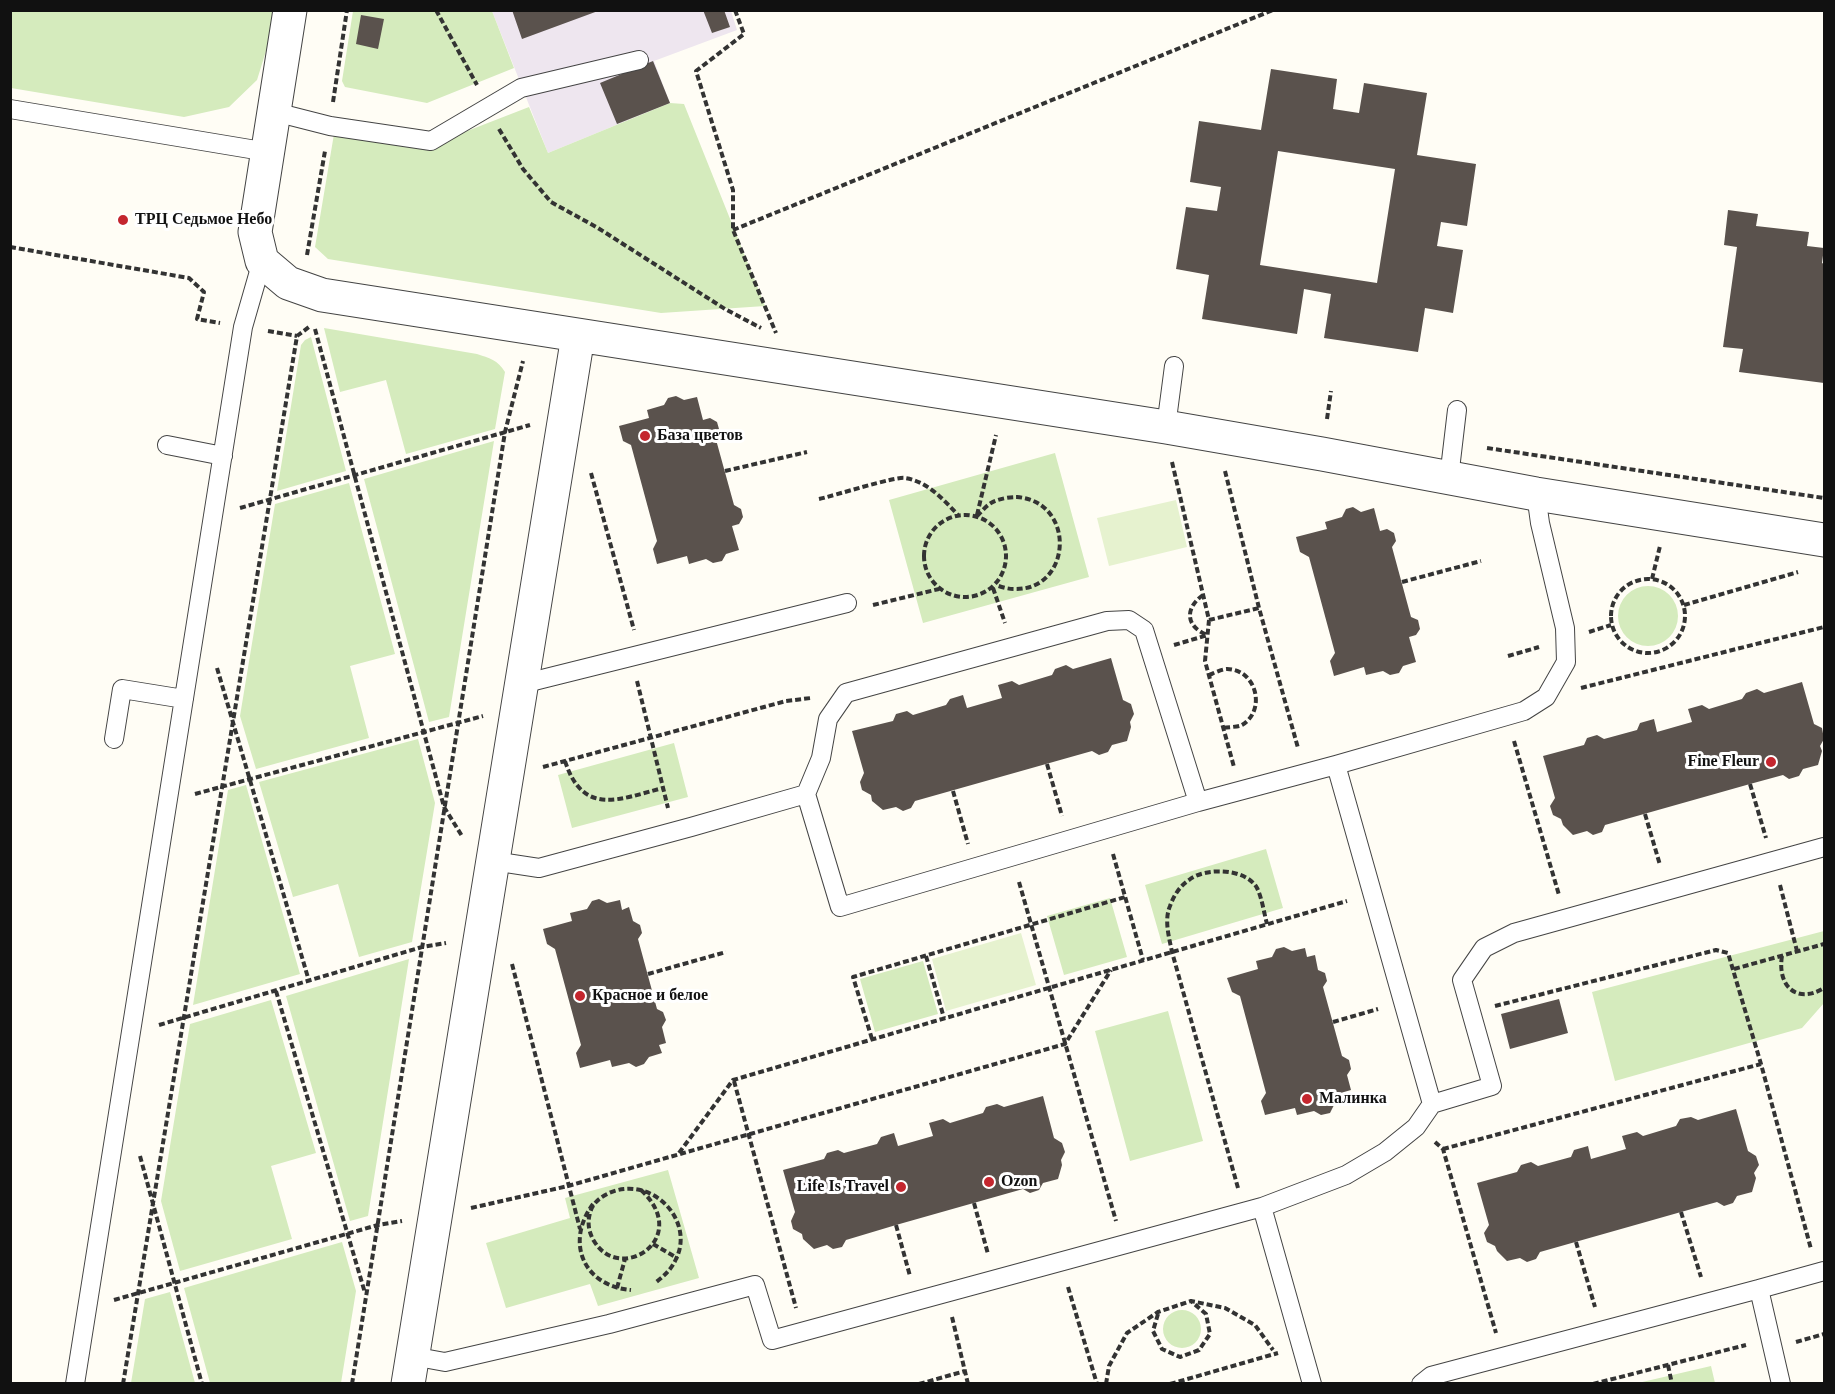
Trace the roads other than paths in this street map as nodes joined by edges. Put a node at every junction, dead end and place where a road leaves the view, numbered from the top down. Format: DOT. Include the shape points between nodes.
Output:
graph roads {
  1 [pos="290,10"];
  2 [pos="639,60"];
  3 [pos="10,109"];
  4 [pos="275,112"];
  5 [pos="268,152"];
  6 [pos="262,261"];
  7 [pos="578,336"];
  8 [pos="1174,366"];
  9 [pos="1457,411"];
  10 [pos="1169,443"];
  11 [pos="167,445"];
  12 [pos="223,456"];
  13 [pos="1449,478"];
  14 [pos="1536,494"];
  15 [pos="1824,540"];
  16 [pos="847,603"];
  17 [pos="521,696"];
  18 [pos="184,699"];
  19 [pos="114,739"];
  20 [pos="1336,765"];
  21 [pos="806,794"];
  22 [pos="1198,802"];
  23 [pos="1824,847"];
  24 [pos="492,871"];
  25 [pos="1432,1104"];
  26 [pos="1254,1209"];
  27 [pos="1821,1272"];
  28 [pos="1759,1288"];
  29 [pos="410,1370"];
  30 [pos="75,1383"];
  31 [pos="1312,1383"];
  32 [pos="1421,1383"];
  33 [pos="1781,1383"];
  1 -- 4 [label="street"];
  2 -- 4 [label="lane" via="521,88 431,141 330,126"];
  3 -- 5 [label="lane"];
  4 -- 5 [label="street"];
  5 -- 6 [label="street" via="255,232"];
  6 -- 7 [label="street" via="288,283 322,295"];
  6 -- 12 [label="lane" via="243,327"];
  7 -- 10 [label="street"];
  7 -- 17 [label="street"];
  8 -- 10 [label="lane"];
  9 -- 13 [label="lane"];
  10 -- 13 [label="street" via="1322,453"];
  11 -- 12 [label="lane"];
  12 -- 18 [label="lane"];
  13 -- 14 [label="street"];
  14 -- 15 [label="street"];
  14 -- 20 [label="lane" via="1565,628 1566,662 1546,697 1524,711"];
  16 -- 17 [label="lane" via="635,656"];
  17 -- 24 [label="street"];
  18 -- 19 [label="lane" via="122,689"];
  18 -- 30 [label="lane"];
  20 -- 22 [label="lane"];
  20 -- 25 [label="lane"];
  21 -- 22 [label="lane" via="840,907"];
  21 -- 22 [label="lane" via="821,758 828,719 846,693 1107,621 1129,620 1144,630"];
  21 -- 24 [label="lane" via="539,868"];
  23 -- 25 [label="lane" via="1514,933 1484,948 1462,980 1492,1086"];
  24 -- 29 [label="street"];
  25 -- 26 [label="lane" via="1416,1127 1385,1152 1346,1175"];
  26 -- 29 [label="lane" via="772,1340 755,1285"];
  26 -- 31 [label="lane"];
  27 -- 28 [label="lane"];
  28 -- 32 [label="lane" via="1502,1356 1431,1376"];
  28 -- 33 [label="lane"];
}
